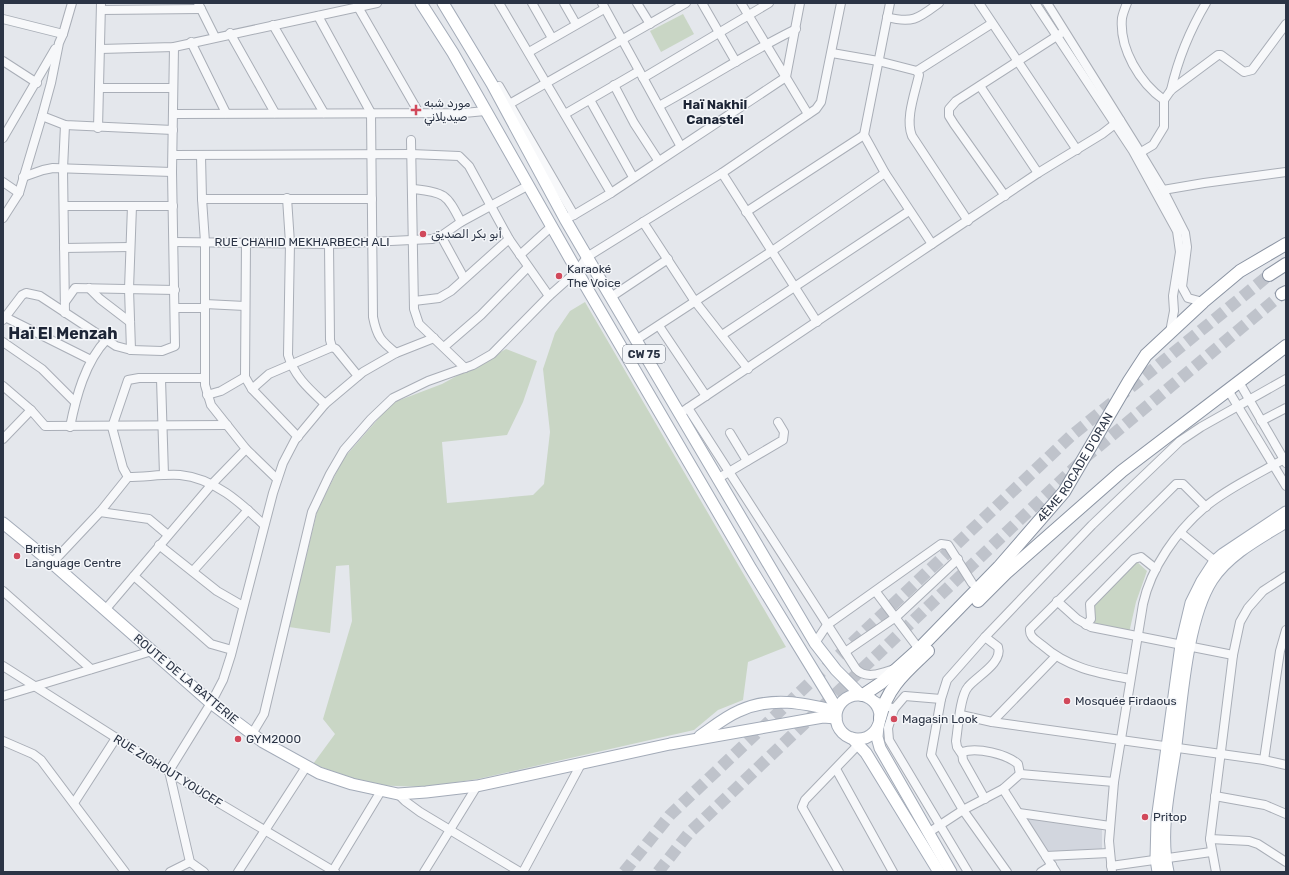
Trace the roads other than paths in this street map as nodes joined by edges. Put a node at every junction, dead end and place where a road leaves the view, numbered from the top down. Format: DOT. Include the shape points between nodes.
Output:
graph roads {
  1 [pos="72,3"];
  2 [pos="377,3"];
  3 [pos="421,3"];
  4 [pos="443,3"];
  5 [pos="448,3"];
  6 [pos="499,3"];
  7 [pos="532,3"];
  8 [pos="564,3"];
  9 [pos="637,3"];
  10 [pos="686,3"];
  11 [pos="702,3"];
  12 [pos="741,3"];
  13 [pos="769,3"];
  14 [pos="800,3"];
  15 [pos="840,3"];
  16 [pos="890,3"];
  17 [pos="939,3"];
  18 [pos="979,3"];
  19 [pos="1035,3"];
  20 [pos="1047,3"];
  21 [pos="1127,3"];
  22 [pos="1206,3"];
  23 [pos="101,6"];
  24 [pos="200,6"];
  25 [pos="603,6"];
  26 [pos="358,7"];
  27 [pos="748,15"];
  28 [pos="318,16"];
  29 [pos="887,17"];
  30 [pos="3,18"];
  31 [pos="576,24"];
  32 [pos="650,24"];
  33 [pos="991,24"];
  34 [pos="1286,24"];
  35 [pos="273,25"];
  36 [pos="796,29"];
  37 [pos="1066,31"];
  38 [pos="719,33"];
  39 [pos="63,34"];
  40 [pos="230,34"];
  41 [pos="1056,36"];
  42 [pos="214,37"];
  43 [pos="552,38"];
  44 [pos="621,39"];
  45 [pos="192,42"];
  46 [pos="59,43"];
  47 [pos="765,44"];
  48 [pos="174,47"];
  49 [pos="100,49"];
  50 [pos="529,52"];
  51 [pos="832,53"];
  52 [pos="3,61"];
  53 [pos="878,61"];
  54 [pos="736,62"];
  55 [pos="1019,62"];
  56 [pos="917,71"];
  57 [pos="641,75"];
  58 [pos="786,77"];
  59 [pos="37,83"];
  60 [pos="547,83"];
  61 [pos="614,85"];
  62 [pos="980,86"];
  63 [pos="99,88"];
  64 [pos="173,88"];
  65 [pos="1172,90"];
  66 [pos="590,100"];
  67 [pos="1164,100"];
  68 [pos="507,105"];
  69 [pos="659,106"];
  70 [pos="485,111"];
  71 [pos="226,113"];
  72 [pos="275,113"];
  73 [pos="324,113"];
  74 [pos="371,113"];
  75 [pos="419,113"];
  76 [pos="174,114"];
  77 [pos="565,114"];
  78 [pos="808,114"];
  79 [pos="42,116"];
  80 [pos="1117,122"];
  81 [pos="65,125"];
  82 [pos="98,128"];
  83 [pos="173,130"];
  84 [pos="864,135"];
  85 [pos="3,138"];
  86 [pos="411,140"];
  87 [pos="680,145"];
  88 [pos="1077,150"];
  89 [pos="411,154"];
  90 [pos="1138,154"];
  91 [pos="173,155"];
  92 [pos="371,155"];
  93 [pos="201,156"];
  94 [pos="658,160"];
  95 [pos="63,169"];
  96 [pos="172,172"];
  97 [pos="1286,172"];
  98 [pos="722,173"];
  99 [pos="885,173"];
  100 [pos="1038,173"];
  101 [pos="24,177"];
  102 [pos="633,177"];
  103 [pos="3,182"];
  104 [pos="529,186"];
  105 [pos="413,189"];
  106 [pos="1163,190"];
  107 [pos="19,193"];
  108 [pos="611,193"];
  109 [pos="1005,196"];
  110 [pos="287,198"];
  111 [pos="202,199"];
  112 [pos="372,199"];
  113 [pos="64,206"];
  114 [pos="132,206"];
  115 [pos="173,206"];
  116 [pos="491,207"];
  117 [pos="909,211"];
  118 [pos="746,212"];
  119 [pos="570,217"];
  120 [pos="3,218"];
  121 [pos="968,221"];
  122 [pos="461,222"];
  123 [pos="643,222"];
  124 [pos="552,226"];
  125 [pos="441,236"];
  126 [pos="509,238"];
  127 [pos="413,241"];
  128 [pos="174,242"];
  129 [pos="205,242"];
  130 [pos="246,243"];
  131 [pos="290,243"];
  132 [pos="371,243"];
  133 [pos="329,244"];
  134 [pos="932,244"];
  135 [pos="1286,244"];
  136 [pos="130,247"];
  137 [pos="64,248"];
  138 [pos="772,251"];
  139 [pos="1183,252"];
  140 [pos="520,255"];
  141 [pos="587,257"];
  142 [pos="668,259"];
  143 [pos="1286,264"];
  144 [pos="528,267"];
  145 [pos="577,271"];
  146 [pos="1268,275"];
  147 [pos="66,278"];
  148 [pos="464,278"];
  149 [pos="795,286"];
  150 [pos="75,288"];
  151 [pos="89,288"];
  152 [pos="129,289"];
  153 [pos="174,290"];
  154 [pos="549,296"];
  155 [pos="611,297"];
  156 [pos="694,300"];
  157 [pos="414,301"];
  158 [pos="66,302"];
  159 [pos="1203,302"];
  160 [pos="205,306"];
  161 [pos="245,306"];
  162 [pos="175,308"];
  163 [pos="65,313"];
  164 [pos="4,318"];
  165 [pos="130,322"];
  166 [pos="817,322"];
  167 [pos="659,326"];
  168 [pos="1170,332"];
  169 [pos="722,335"];
  170 [pos="434,338"];
  171 [pos="107,339"];
  172 [pos="636,340"];
  173 [pos="3,342"];
  174 [pos="1286,346"];
  175 [pos="332,347"];
  176 [pos="444,347"];
  177 [pos="131,350"];
  178 [pos="396,353"];
  179 [pos="91,360"];
  180 [pos="291,365"];
  181 [pos="465,368"];
  182 [pos="748,369"];
  183 [pos="358,376"];
  184 [pos="245,377"];
  185 [pos="205,378"];
  186 [pos="161,379"];
  187 [pos="1286,380"];
  188 [pos="1239,382"];
  189 [pos="3,386"];
  190 [pos="252,389"];
  191 [pos="1228,390"];
  192 [pos="207,395"];
  193 [pos="706,396"];
  194 [pos="1250,401"];
  195 [pos="75,402"];
  196 [pos="325,404"];
  197 [pos="1239,407"];
  198 [pos="688,408"];
  199 [pos="1286,408"];
  200 [pos="31,410"];
  201 [pos="679,414"];
  202 [pos="1262,421"];
  203 [pos="778,422"];
  204 [pos="226,425"];
  205 [pos="70,427"];
  206 [pos="112,427"];
  207 [pos="161,427"];
  208 [pos="730,432"];
  209 [pos="4,435"];
  210 [pos="298,437"];
  211 [pos="246,449"];
  212 [pos="1285,460"];
  213 [pos="746,461"];
  214 [pos="1273,465"];
  215 [pos="730,472"];
  216 [pos="164,474"];
  217 [pos="128,477"];
  218 [pos="278,479"];
  219 [pos="717,479"];
  220 [pos="212,484"];
  221 [pos="1286,486"];
  222 [pos="1206,507"];
  223 [pos="248,510"];
  224 [pos="100,512"];
  225 [pos="1286,512"];
  226 [pos="1286,522"];
  227 [pos="3,523"];
  228 [pos="264,525"];
  229 [pos="1181,534"];
  230 [pos="168,535"];
  231 [pos="159,545"];
  232 [pos="958,559"];
  233 [pos="1215,561"];
  234 [pos="52,563"];
  235 [pos="1156,570"];
  236 [pos="193,572"];
  237 [pos="134,576"];
  238 [pos="1286,576"];
  239 [pos="972,583"];
  240 [pos="3,591"];
  241 [pos="876,592"];
  242 [pos="1057,601"];
  243 [pos="243,606"];
  244 [pos="105,610"];
  245 [pos="896,617"];
  246 [pos="827,625"];
  247 [pos="1086,625"];
  248 [pos="1286,630"];
  249 [pos="985,637"];
  250 [pos="1137,637"];
  251 [pos="816,643"];
  252 [pos="1185,646"];
  253 [pos="919,649"];
  254 [pos="232,650"];
  255 [pos="152,651"];
  256 [pos="845,652"];
  257 [pos="1283,653"];
  258 [pos="1233,655"];
  259 [pos="1056,656"];
  260 [pos="3,666"];
  261 [pos="896,668"];
  262 [pos="91,669"];
  263 [pos="1130,679"];
  264 [pos="36,686"];
  265 [pos="3,696"];
  266 [pos="865,696"];
  267 [pos="941,699"];
  268 [pos="211,704"];
  269 [pos="889,707"];
  270 [pos="836,713"];
  271 [pos="960,715"];
  272 [pos="879,722"];
  273 [pos="992,722"];
  274 [pos="252,734"];
  275 [pos="116,738"];
  276 [pos="696,739"];
  277 [pos="1121,740"];
  278 [pos="3,741"];
  279 [pos="856,741"];
  280 [pos="1171,747"];
  281 [pos="961,753"];
  282 [pos="1221,754"];
  283 [pos="1264,760"];
  284 [pos="581,764"];
  285 [pos="1286,765"];
  286 [pos="306,767"];
  287 [pos="836,769"];
  288 [pos="169,771"];
  289 [pos="1020,774"];
  290 [pos="1114,782"];
  291 [pos="477,786"];
  292 [pos="1003,789"];
  293 [pos="381,791"];
  294 [pos="398,794"];
  295 [pos="1215,796"];
  296 [pos="985,798"];
  297 [pos="74,803"];
  298 [pos="963,810"];
  299 [pos="1019,813"];
  300 [pos="1286,814"];
  301 [pos="941,825"];
  302 [pos="1110,826"];
  303 [pos="449,829"];
  304 [pos="265,830"];
  305 [pos="928,833"];
  306 [pos="1210,839"];
  307 [pos="1211,852"];
  308 [pos="1109,854"];
  309 [pos="1046,856"];
  310 [pos="1160,858"];
  311 [pos="190,862"];
  312 [pos="1286,862"];
  313 [pos="1054,869"];
  314 [pos="1112,869"];
  315 [pos="125,872"];
  316 [pos="170,872"];
  317 [pos="204,872"];
  318 [pos="238,872"];
  319 [pos="333,872"];
  320 [pos="424,872"];
  321 [pos="522,872"];
  322 [pos="839,872"];
  323 [pos="893,872"];
  324 [pos="939,872"];
  325 [pos="951,872"];
  326 [pos="968,872"];
  327 [pos="1007,872"];
  328 [pos="1040,872"];
  329 [pos="1158,872"];
  330 [pos="1168,872"];
  331 [pos="1216,872"];
  1 -- 39 [label="street"];
  2 -- 26 [label="street"];
  3 -- 70 [label="main road" via="454,53"];
  4 -- 68 [label="main road, CW 75"];
  5 -- 68 [label="street"];
  6 -- 50 [label="street"];
  7 -- 43 [label="street"];
  8 -- 31 [label="street"];
  9 -- 32 [label="street"];
  10 -- 32 [label="street"];
  11 -- 38 [label="street"];
  12 -- 27 [label="street"];
  13 -- 27 [label="street"];
  14 -- 36 [label="street"];
  15 -- 51 [label="street"];
  16 -- 29 [label="street"];
  17 -- 29 [label="street" via="911,21"];
  18 -- 33 [label="street"];
  19 -- 41 [label="street"];
  20 -- 37 [label="street"];
  21 -- 67 [label="street" via="1122,18 1123,38 1129,55 1142,78 1153,92"];
  22 -- 65 [label="street" via="1176,67"];
  23 -- 24 [label="street"];
  23 -- 49 [label="street"];
  24 -- 42 [label="street"];
  25 -- 31 [label="street"];
  25 -- 44 [label="street"];
  26 -- 28 [label="street"];
  26 -- 75 [label="street"];
  27 -- 38 [label="street"];
  27 -- 47 [label="street"];
  28 -- 35 [label="street"];
  28 -- 74 [label="street"];
  29 -- 53 [label="street"];
  30 -- 39 [label="street"];
  31 -- 43 [label="street"];
  32 -- 44 [label="street"];
  33 -- 55 [label="street"];
  33 -- 56 [label="street"];
  34 -- 65 [label="street" via="1252,70 1244,72 1218,55"];
  35 -- 40 [label="street"];
  35 -- 73 [label="street"];
  36 -- 47 [label="street"];
  36 -- 58 [label="street"];
  37 -- 41 [label="street"];
  37 -- 80 [label="street"];
  38 -- 54 [label="street"];
  38 -- 57 [label="street"];
  39 -- 46 [label="street"];
  40 -- 42 [label="street"];
  40 -- 72 [label="street"];
  41 -- 55 [label="street"];
  41 -- 80 [label="street"];
  42 -- 45 [label="street"];
  43 -- 50 [label="street"];
  44 -- 57 [label="street"];
  44 -- 60 [label="street"];
  45 -- 48 [label="street"];
  45 -- 71 [label="street"];
  46 -- 59 [label="street"];
  46 -- 79 [label="street"];
  47 -- 54 [label="street"];
  47 -- 58 [label="street"];
  48 -- 49 [label="street"];
  48 -- 64 [label="street"];
  49 -- 63 [label="street"];
  50 -- 60 [label="street"];
  51 -- 53 [label="street"];
  51 -- 78 [label="street" via="821,102"];
  52 -- 59 [label="street"];
  53 -- 56 [label="street"];
  53 -- 84 [label="street"];
  54 -- 69 [label="street"];
  55 -- 62 [label="street"];
  55 -- 88 [label="street"];
  56 -- 121 [label="street" via="919,75 909,129"];
  57 -- 61 [label="street"];
  57 -- 69 [label="street"];
  58 -- 78 [label="street"];
  58 -- 87 [label="street"];
  59 -- 85 [label="street"];
  60 -- 68 [label="street"];
  60 -- 77 [label="street"];
  61 -- 66 [label="street"];
  61 -- 94 [label="street"];
  62 -- 100 [label="street"];
  62 -- 109 [label="street" via="952,104 949,109 950,116"];
  63 -- 64 [label="street"];
  63 -- 82 [label="street"];
  64 -- 76 [label="street"];
  65 -- 67 [label="street"];
  66 -- 77 [label="street"];
  66 -- 102 [label="street"];
  67 -- 90 [label="street" via="1164,127 1153,145"];
  68 -- 119 [label="main road, CW 75"];
  69 -- 87 [label="street"];
  70 -- 75 [label="street"];
  70 -- 104 [label="main road"];
  71 -- 72 [label="street"];
  71 -- 76 [label="street"];
  72 -- 73 [label="street"];
  73 -- 74 [label="street"];
  74 -- 75 [label="street"];
  74 -- 92 [label="street"];
  76 -- 83 [label="street"];
  77 -- 108 [label="street"];
  78 -- 98 [label="street"];
  79 -- 81 [label="street"];
  79 -- 101 [label="street"];
  80 -- 88 [label="street"];
  80 -- 90 [label="street"];
  81 -- 82 [label="street"];
  81 -- 95 [label="street"];
  82 -- 83 [label="street"];
  83 -- 91 [label="street"];
  84 -- 99 [label="street"];
  84 -- 118 [label="street"];
  86 -- 89 [label="street"];
  87 -- 94 [label="street"];
  88 -- 100 [label="street"];
  89 -- 92 [label="street"];
  89 -- 105 [label="street"];
  89 -- 116 [label="street" via="452,155 463,158"];
  90 -- 106 [label="street"];
  90 -- 139 [label="street" via="1177,232"];
  91 -- 93 [label="street"];
  91 -- 96 [label="street"];
  92 -- 93 [label="street"];
  92 -- 112 [label="street"];
  93 -- 111 [label="street"];
  94 -- 102 [label="street"];
  95 -- 96 [label="street"];
  95 -- 101 [label="street" via="43,170"];
  95 -- 113 [label="street"];
  96 -- 115 [label="street"];
  97 -- 106 [label="street"];
  98 -- 118 [label="street"];
  98 -- 123 [label="street"];
  99 -- 117 [label="street"];
  99 -- 138 [label="street"];
  100 -- 109 [label="street"];
  101 -- 107 [label="street"];
  102 -- 108 [label="street"];
  103 -- 107 [label="street"];
  104 -- 116 [label="street, RUE CHAHID MEKHARBECH ALI"];
  104 -- 124 [label="main road"];
  105 -- 122 [label="street" via="442,194 451,203"];
  105 -- 127 [label="street"];
  106 -- 139 [label="street" via="1185,233"];
  107 -- 120 [label="street"];
  108 -- 119 [label="street"];
  109 -- 121 [label="street"];
  110 -- 111 [label="street"];
  110 -- 112 [label="street"];
  110 -- 131 [label="street"];
  111 -- 129 [label="street"];
  112 -- 132 [label="street"];
  113 -- 114 [label="street"];
  113 -- 137 [label="street"];
  114 -- 115 [label="street"];
  114 -- 136 [label="street"];
  115 -- 128 [label="street"];
  116 -- 122 [label="street, RUE CHAHID MEKHARBECH ALI"];
  116 -- 126 [label="street"];
  117 -- 134 [label="street"];
  117 -- 149 [label="street"];
  118 -- 138 [label="street"];
  119 -- 141 [label="main road, CW 75"];
  121 -- 134 [label="street"];
  122 -- 125 [label="street, RUE CHAHID MEKHARBECH ALI"];
  123 -- 141 [label="street"];
  123 -- 142 [label="street"];
  124 -- 140 [label="street"];
  124 -- 145 [label="main road"];
  125 -- 127 [label="street, RUE CHAHID MEKHARBECH ALI"];
  125 -- 148 [label="street"];
  126 -- 140 [label="street"];
  126 -- 148 [label="street"];
  127 -- 132 [label="street, RUE CHAHID MEKHARBECH ALI"];
  127 -- 157 [label="street"];
  128 -- 129 [label="street, RUE CHAHID MEKHARBECH ALI"];
  128 -- 153 [label="street"];
  129 -- 130 [label="street, RUE CHAHID MEKHARBECH ALI"];
  129 -- 160 [label="street"];
  130 -- 131 [label="street, RUE CHAHID MEKHARBECH ALI"];
  130 -- 161 [label="street"];
  131 -- 133 [label="street, RUE CHAHID MEKHARBECH ALI"];
  131 -- 180 [label="street" via="288,355"];
  132 -- 133 [label="street, RUE CHAHID MEKHARBECH ALI"];
  132 -- 178 [label="street" via="373,317 376,331 381,341"];
  133 -- 175 [label="street"];
  134 -- 166 [label="street"];
  135 -- 159 [label="highway, 4ÈME ROCADE D'ORAN" via="1240,271"];
  136 -- 137 [label="street"];
  136 -- 152 [label="street"];
  137 -- 147 [label="street"];
  138 -- 149 [label="street"];
  138 -- 156 [label="street"];
  139 -- 159 [label="street" via="1183,291 1188,298"];
  139 -- 168 [label="street" via="1173,296 1174,310"];
  140 -- 144 [label="street"];
  141 -- 145 [label="street"];
  141 -- 155 [label="main road, CW 75"];
  142 -- 155 [label="street"];
  142 -- 156 [label="street"];
  143 -- 146 [label="highway"];
  144 -- 154 [label="street"];
  144 -- 176 [label="street" via="481,315"];
  145 -- 154 [label="street"];
  145 -- 270 [label="main road"];
  147 -- 150 [label="street"];
  147 -- 158 [label="street"];
  148 -- 157 [label="street" via="439,298"];
  149 -- 166 [label="street"];
  149 -- 169 [label="street"];
  150 -- 151 [label="street"];
  150 -- 158 [label="street"];
  151 -- 152 [label="street"];
  151 -- 165 [label="street"];
  152 -- 153 [label="street"];
  152 -- 165 [label="street"];
  153 -- 162 [label="street"];
  154 -- 181 [label="street" via="492,354"];
  155 -- 172 [label="main road, CW 75"];
  156 -- 167 [label="street"];
  156 -- 169 [label="street"];
  157 -- 170 [label="street" via="419,324"];
  158 -- 163 [label="street"];
  159 -- 168 [label="highway, 4ÈME ROCADE D'ORAN"];
  160 -- 161 [label="street"];
  160 -- 162 [label="street"];
  160 -- 185 [label="street"];
  161 -- 184 [label="street"];
  162 -- 177 [label="street" via="175,346 162,350"];
  163 -- 164 [label="street" via="40,296 26,293"];
  163 -- 171 [label="street"];
  164 -- 179 [label="street"];
  165 -- 177 [label="street"];
  166 -- 182 [label="street"];
  167 -- 172 [label="street"];
  167 -- 193 [label="street"];
  168 -- 253 [label="highway, 4ÈME ROCADE D'ORAN" via="1146,354 1064,492 999,567"];
  169 -- 182 [label="street"];
  170 -- 176 [label="street"];
  170 -- 178 [label="street"];
  171 -- 177 [label="street" via="116,346"];
  171 -- 179 [label="street"];
  172 -- 201 [label="main road, CW 75"];
  173 -- 195 [label="street" via="42,369"];
  174 -- 188 [label="highway, 4ÈME ROCADE D'ORAN"];
  175 -- 180 [label="street"];
  175 -- 183 [label="street"];
  176 -- 181 [label="street"];
  178 -- 183 [label="street"];
  179 -- 195 [label="street"];
  180 -- 190 [label="street" via="269,374"];
  180 -- 196 [label="street" via="306,386"];
  181 -- 274 [label="street" via="402,392 383,405 344,450 330,474 312,512 264,714"];
  182 -- 193 [label="street"];
  183 -- 196 [label="street"];
  184 -- 190 [label="street"];
  184 -- 192 [label="street" via="221,391"];
  185 -- 186 [label="street"];
  185 -- 192 [label="street"];
  186 -- 206 [label="street" via="128,380"];
  186 -- 207 [label="street"];
  187 -- 194 [label="street"];
  188 -- 191 [label="highway, 4ÈME ROCADE D'ORAN"];
  188 -- 194 [label="street"];
  189 -- 200 [label="street"];
  190 -- 210 [label="street"];
  191 -- 197 [label="street"];
  191 -- 269 [label="highway, 4ÈME ROCADE D'ORAN" via="1122,471 1006,573 898,680 889,691"];
  192 -- 204 [label="street"];
  193 -- 198 [label="street"];
  194 -- 197 [label="street"];
  194 -- 202 [label="street"];
  195 -- 205 [label="street"];
  196 -- 210 [label="street"];
  197 -- 214 [label="street"];
  197 -- 249 [label="street" via="1180,441 1092,525"];
  198 -- 201 [label="street"];
  198 -- 215 [label="street"];
  199 -- 202 [label="street"];
  200 -- 205 [label="street" via="45,426"];
  200 -- 209 [label="street"];
  201 -- 219 [label="main road, CW 75"];
  202 -- 212 [label="street"];
  203 -- 213 [label="street" via="784,432 784,439"];
  204 -- 207 [label="street"];
  204 -- 211 [label="street"];
  205 -- 206 [label="street"];
  206 -- 207 [label="street"];
  206 -- 217 [label="street" via="123,468"];
  207 -- 216 [label="street"];
  208 -- 213 [label="street"];
  210 -- 218 [label="street" via="283,463"];
  211 -- 218 [label="street"];
  211 -- 220 [label="street"];
  212 -- 214 [label="street"];
  213 -- 215 [label="street"];
  214 -- 221 [label="street"];
  214 -- 222 [label="street"];
  215 -- 219 [label="street"];
  215 -- 246 [label="street"];
  216 -- 217 [label="street"];
  216 -- 220 [label="street" via="186,476"];
  217 -- 224 [label="street"];
  218 -- 228 [label="street"];
  219 -- 251 [label="main road, CW 75"];
  220 -- 223 [label="street"];
  220 -- 230 [label="street"];
  222 -- 229 [label="street"];
  222 -- 242 [label="street" via="1183,484 1176,484"];
  223 -- 228 [label="street"];
  223 -- 236 [label="street"];
  224 -- 230 [label="street" via="149,519"];
  224 -- 234 [label="street"];
  225 -- 233 [label="main road" via="1256,530"];
  226 -- 252 [label="main road" via="1228,560 1217,572 1201,603"];
  227 -- 234 [label="main road, ROUTE DE LA BATTERIE"];
  228 -- 243 [label="street"];
  229 -- 233 [label="street"];
  229 -- 235 [label="street"];
  230 -- 231 [label="street"];
  231 -- 236 [label="street"];
  231 -- 237 [label="street"];
  232 -- 239 [label="street"];
  232 -- 241 [label="street" via="948,545 942,544"];
  232 -- 245 [label="street"];
  233 -- 252 [label="main road" via="1191,603"];
  234 -- 244 [label="main road, ROUTE DE LA BATTERIE"];
  235 -- 247 [label="street" via="1141,557 1134,559 1090,604 1091,619"];
  235 -- 250 [label="street" via="1145,597"];
  236 -- 243 [label="street" via="221,594"];
  237 -- 244 [label="street"];
  237 -- 254 [label="street" via="206,640 218,647"];
  238 -- 258 [label="street" via="1263,591 1248,608 1240,622"];
  240 -- 262 [label="street"];
  241 -- 245 [label="street"];
  241 -- 246 [label="street"];
  242 -- 247 [label="street"];
  242 -- 259 [label="street" via="1029,631 1032,637"];
  243 -- 254 [label="street"];
  244 -- 255 [label="main road, ROUTE DE LA BATTERIE"];
  245 -- 253 [label="street"];
  245 -- 256 [label="street"];
  246 -- 251 [label="street"];
  246 -- 256 [label="street"];
  247 -- 250 [label="street" via="1107,632"];
  248 -- 257 [label="street"];
  249 -- 267 [label="street" via="950,674"];
  249 -- 271 [label="street" via="998,647 999,653 996,660 967,688"];
  250 -- 252 [label="street"];
  250 -- 263 [label="street"];
  251 -- 266 [label="main road, CW 75" via="832,664"];
  252 -- 258 [label="street"];
  252 -- 280 [label="main road"];
  253 -- 261 [label="highway, 4ÈME ROCADE D'ORAN"];
  254 -- 268 [label="street" via="223,680"];
  255 -- 262 [label="street"];
  255 -- 268 [label="main road, ROUTE DE LA BATTERIE"];
  256 -- 261 [label="street" via="861,674 873,675"];
  257 -- 283 [label="street"];
  258 -- 282 [label="street"];
  259 -- 263 [label="street" via="1084,670"];
  259 -- 273 [label="street"];
  260 -- 264 [label="street, RUE ZIGHOUT YOUCEF"];
  261 -- 266 [label="highway, 4ÈME ROCADE D'ORAN"];
  262 -- 264 [label="street"];
  263 -- 277 [label="street"];
  264 -- 265 [label="street"];
  264 -- 275 [label="street, RUE ZIGHOUT YOUCEF"];
  266 -- 269 [label="street"];
  266 -- 270 [label="main road" via="846,698"];
  266 -- 272 [label="main road" via="878,707"];
  267 -- 269 [label="street" via="905,696"];
  267 -- 298 [label="street" via="930,755"];
  268 -- 274 [label="main road, ROUTE DE LA BATTERIE"];
  268 -- 288 [label="street"];
  269 -- 272 [label="highway, 4ÈME ROCADE D'ORAN"];
  269 -- 301 [label="street" via="889,740"];
  270 -- 276 [label="main road, ROUTE DE LA BATTERIE"];
  270 -- 276 [label="main road" via="786,702 760,704 731,715"];
  270 -- 279 [label="main road" via="839,728"];
  271 -- 273 [label="street"];
  271 -- 281 [label="street" via="956,741"];
  272 -- 279 [label="main road" via="870,735"];
  272 -- 305 [label="main road" via="877,737 880,748"];
  273 -- 277 [label="street"];
  274 -- 286 [label="main road, ROUTE DE LA BATTERIE"];
  275 -- 288 [label="street, RUE ZIGHOUT YOUCEF"];
  275 -- 297 [label="street"];
  276 -- 284 [label="main road, ROUTE DE LA BATTERIE"];
  277 -- 280 [label="street"];
  277 -- 290 [label="street"];
  278 -- 297 [label="street" via="33,754 40,760"];
  279 -- 287 [label="street"];
  279 -- 324 [label="main road"];
  280 -- 282 [label="street"];
  280 -- 310 [label="main road" via="1157,820"];
  281 -- 289 [label="street" via="969,751 1004,755 1018,764"];
  281 -- 296 [label="street"];
  282 -- 283 [label="street"];
  282 -- 295 [label="street"];
  283 -- 285 [label="street"];
  284 -- 291 [label="main road, ROUTE DE LA BATTERIE"];
  284 -- 321 [label="street"];
  286 -- 293 [label="main road, ROUTE DE LA BATTERIE" via="328,777"];
  286 -- 304 [label="street"];
  287 -- 322 [label="street" via="805,800 802,807"];
  287 -- 323 [label="street"];
  288 -- 304 [label="street, RUE ZIGHOUT YOUCEF"];
  288 -- 311 [label="street"];
  289 -- 290 [label="street"];
  289 -- 292 [label="street"];
  290 -- 302 [label="street"];
  291 -- 294 [label="main road, ROUTE DE LA BATTERIE"];
  291 -- 303 [label="street"];
  292 -- 296 [label="street"];
  292 -- 299 [label="street"];
  293 -- 294 [label="main road, ROUTE DE LA BATTERIE"];
  293 -- 319 [label="street"];
  294 -- 303 [label="street" via="411,806"];
  295 -- 300 [label="street" via="1266,805"];
  295 -- 306 [label="street"];
  296 -- 298 [label="street"];
  297 -- 315 [label="street"];
  298 -- 301 [label="street"];
  298 -- 327 [label="street"];
  299 -- 302 [label="street"];
  299 -- 309 [label="street"];
  301 -- 305 [label="street"];
  301 -- 326 [label="street"];
  302 -- 308 [label="street"];
  303 -- 320 [label="street"];
  303 -- 321 [label="street"];
  304 -- 318 [label="street"];
  304 -- 319 [label="street, RUE ZIGHOUT YOUCEF"];
  305 -- 325 [label="main road"];
  306 -- 307 [label="street"];
  306 -- 312 [label="street" via="1253,843"];
  307 -- 310 [label="street"];
  307 -- 331 [label="street"];
  308 -- 309 [label="street"];
  308 -- 314 [label="street"];
  309 -- 313 [label="street"];
  310 -- 314 [label="street"];
  310 -- 329 [label="main road"];
  310 -- 330 [label="main road"];
  311 -- 316 [label="street"];
  311 -- 317 [label="street"];
  313 -- 328 [label="street"];
}
